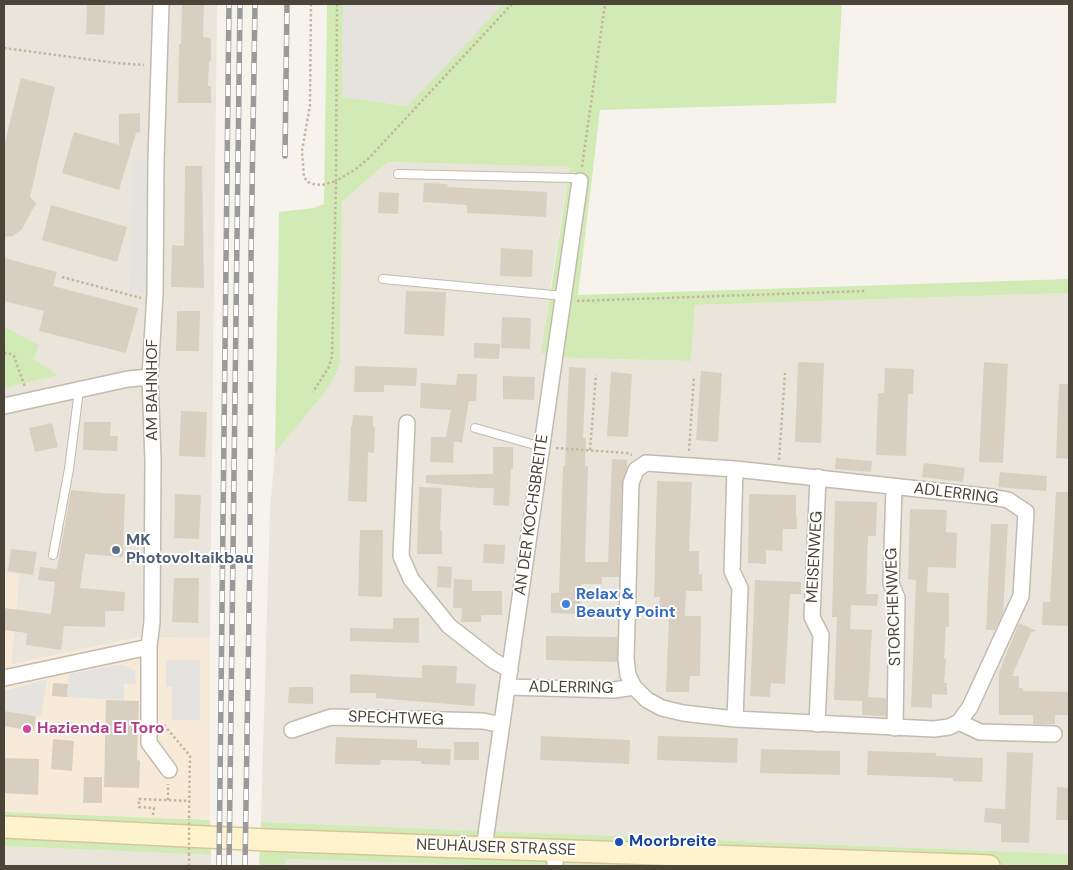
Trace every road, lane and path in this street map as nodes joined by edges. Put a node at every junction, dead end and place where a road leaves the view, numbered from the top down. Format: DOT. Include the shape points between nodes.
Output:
graph roads {
  1 [pos="160,4"];
  2 [pos="311,4"];
  3 [pos="337,4"];
  4 [pos="512,4"];
  5 [pos="605,4"];
  6 [pos="4,48"];
  7 [pos="159,66"];
  8 [pos="398,174"];
  9 [pos="336,181"];
  10 [pos="580,181"];
  11 [pos="62,276"];
  12 [pos="383,279"];
  13 [pos="865,292"];
  14 [pos="563,298"];
  15 [pos="154,302"];
  16 [pos="4,353"];
  17 [pos="785,373"];
  18 [pos="596,375"];
  19 [pos="150,377"];
  20 [pos="694,377"];
  21 [pos="79,390"];
  22 [pos="313,392"];
  23 [pos="30,400"];
  24 [pos="4,406"];
  25 [pos="407,424"];
  26 [pos="475,428"];
  27 [pos="542,447"];
  28 [pos="590,450"];
  29 [pos="646,463"];
  30 [pos="688,465"];
  31 [pos="735,469"];
  32 [pos="778,474"];
  33 [pos="818,477"];
  34 [pos="894,487"];
  35 [pos="52,555"];
  36 [pos="149,647"];
  37 [pos="510,670"];
  38 [pos="4,678"];
  39 [pos="634,687"];
  40 [pos="507,688"];
  41 [pos="164,717"];
  42 [pos="735,720"];
  43 [pos="959,722"];
  44 [pos="817,724"];
  45 [pos="502,726"];
  46 [pos="895,728"];
  47 [pos="292,730"];
  48 [pos="1054,734"];
  49 [pos="169,770"];
  50 [pos="190,801"];
  51 [pos="154,815"];
  52 [pos="4,827"];
  53 [pos="484,848"];
  54 [pos="555,858"];
  55 [pos="189,866"];
  56 [pos="989,866"];
  1 -- 7 [label="street, AM BAHNHOF"];
  2 -- 9 [label="path" via="310,105 302,151 304,177 313,184"];
  3 -- 9 [label="path"];
  4 -- 9 [label="path" via="369,158"];
  5 -- 10 [label="path"];
  6 -- 7 [label="path"];
  7 -- 15 [label="street, AM BAHNHOF"];
  8 -- 10 [label="lane" via="573,178"];
  9 -- 22 [label="path" via="332,356"];
  10 -- 14 [label="street, AN DER KOCHSBREITE"];
  11 -- 15 [label="path"];
  12 -- 14 [label="lane"];
  13 -- 14 [label="path"];
  14 -- 27 [label="street, AN DER KOCHSBREITE"];
  15 -- 19 [label="street, AM BAHNHOF"];
  16 -- 23 [label="path" via="14,356"];
  17 -- 32 [label="path"];
  18 -- 28 [label="path"];
  19 -- 21 [label="street"];
  19 -- 36 [label="street, AM BAHNHOF" via="153,594"];
  20 -- 30 [label="path"];
  21 -- 23 [label="street"];
  21 -- 35 [label="lane" via="69,469"];
  23 -- 24 [label="street"];
  25 -- 37 [label="street" via="401,556 411,579 449,626"];
  26 -- 27 [label="lane"];
  27 -- 28 [label="path"];
  27 -- 37 [label="street, AN DER KOCHSBREITE"];
  28 -- 29 [label="path" via="627,453"];
  29 -- 30 [label="street, ADLERRING"];
  29 -- 39 [label="street, ADLERRING" via="636,470 631,484 626,660"];
  30 -- 31 [label="street, ADLERRING"];
  31 -- 32 [label="street, ADLERRING"];
  31 -- 42 [label="street" via="732,571 740,588"];
  32 -- 33 [label="street, ADLERRING"];
  33 -- 34 [label="street, ADLERRING"];
  33 -- 44 [label="street, MEISENWEG" via="812,618 820,636"];
  34 -- 43 [label="street, ADLERRING" via="1008,500 1026,512 1021,596 970,707"];
  34 -- 46 [label="street, STORCHENWEG" via="891,583 897,598"];
  36 -- 38 [label="street"];
  36 -- 49 [label="street, AM BAHNHOF" via="149,744"];
  37 -- 40 [label="street, AN DER KOCHSBREITE"];
  39 -- 40 [label="street, ADLERRING" via="614,690"];
  39 -- 42 [label="street, ADLERRING" via="647,700 662,708"];
  40 -- 45 [label="street, AN DER KOCHSBREITE"];
  41 -- 50 [label="path" via="164,727 190,756"];
  42 -- 44 [label="street, ADLERRING"];
  43 -- 46 [label="street, ADLERRING" via="934,729"];
  43 -- 48 [label="street" via="980,732"];
  44 -- 46 [label="street, ADLERRING"];
  45 -- 47 [label="street, SPECHTWEG" via="483,721 331,717"];
  45 -- 53 [label="street, AN DER KOCHSBREITE"];
  50 -- 51 [label="path" via="139,799 139,807 154,808"];
  50 -- 55 [label="path, bridge"];
  52 -- 53 [label="main road, NEUHÄUSER STRASSE"];
  53 -- 54 [label="main road, NEUHÄUSER STRASSE"];
  54 -- 56 [label="main road, NEUHÄUSER STRASSE"];
}
